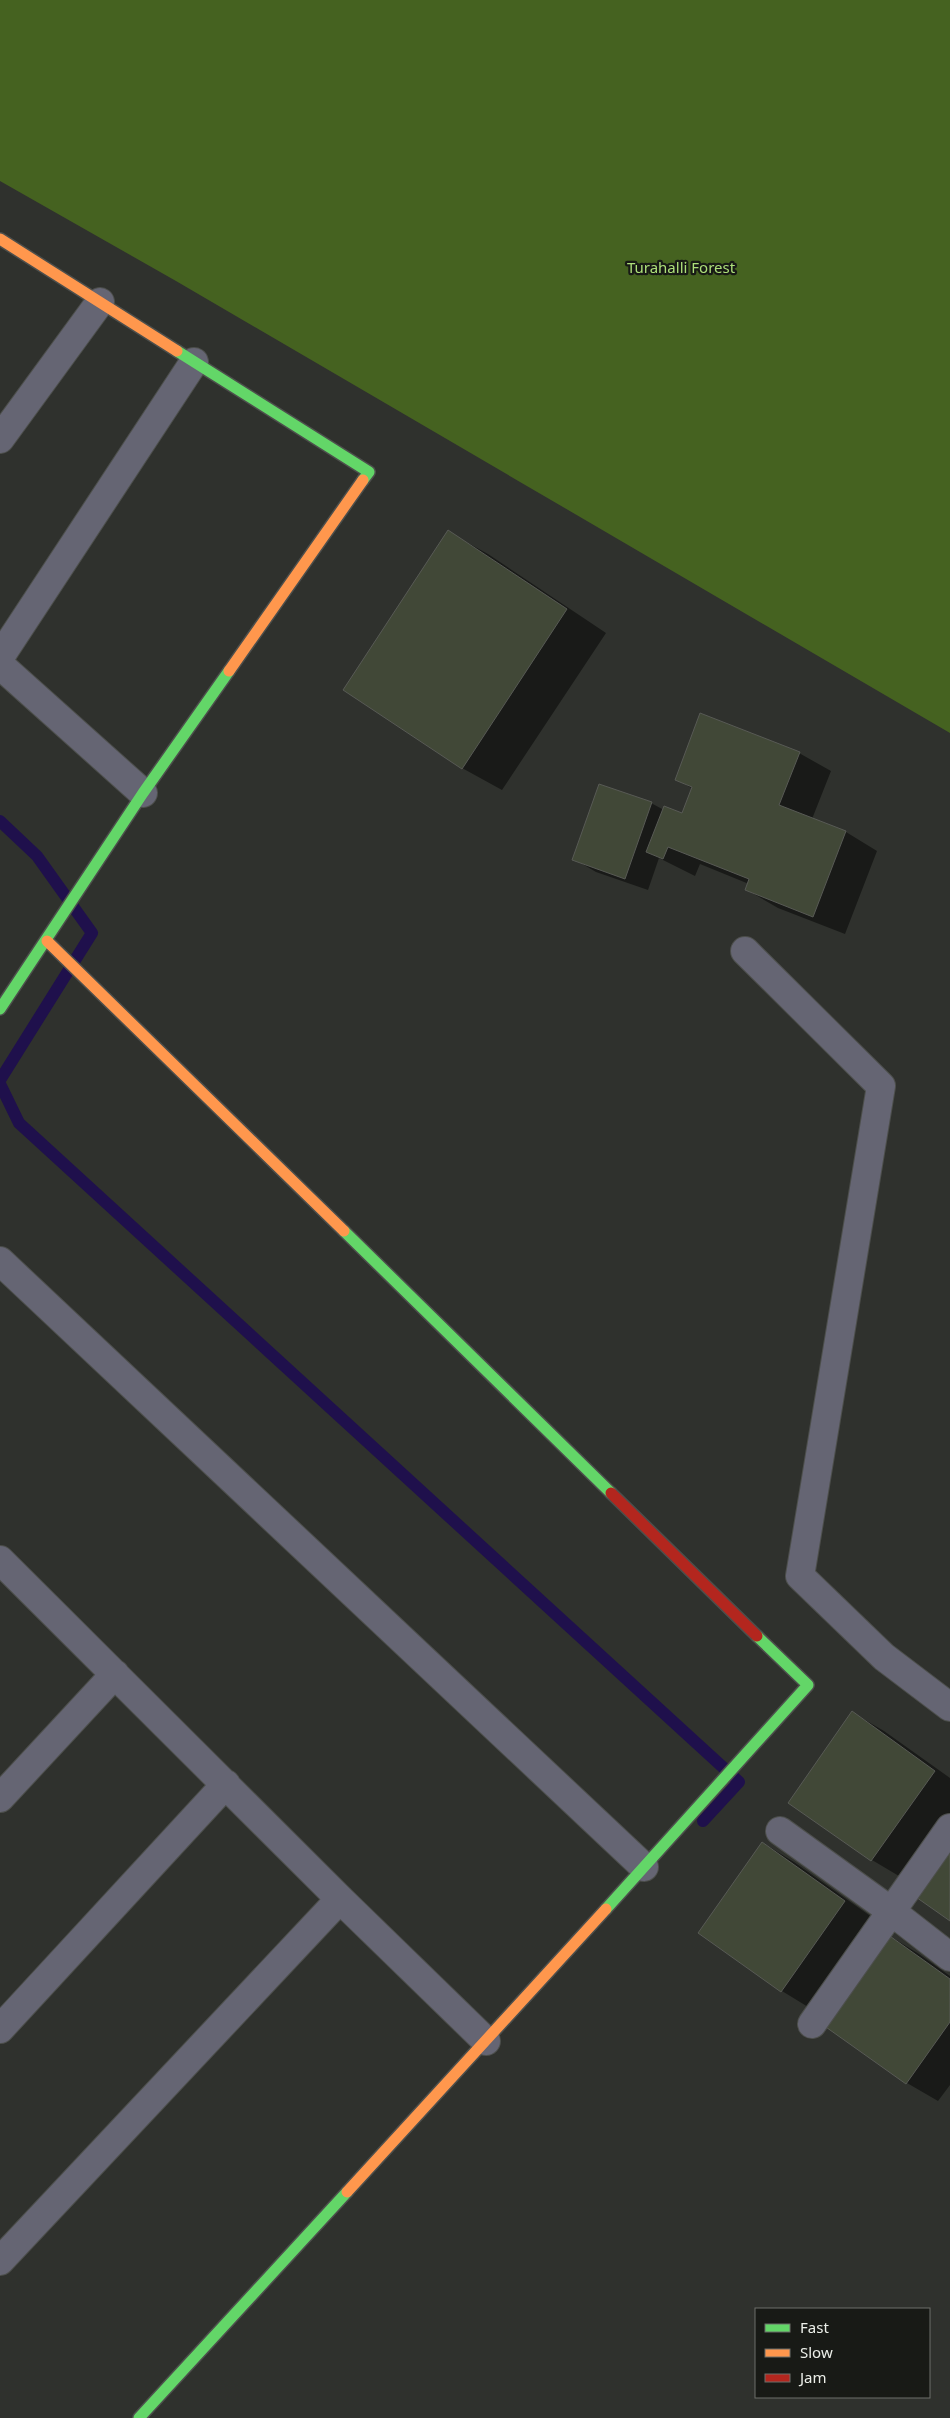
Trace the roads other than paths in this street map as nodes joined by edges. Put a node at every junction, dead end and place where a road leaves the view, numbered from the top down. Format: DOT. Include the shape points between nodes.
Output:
graph roads {
  1 [pos="0,239"];
  2 [pos="100,302"];
  3 [pos="194,362"];
  4 [pos="0,439"];
  5 [pos="0,657"];
  6 [pos="0,665"];
  7 [pos="143,793"];
  8 [pos="47,941"];
  9 [pos="745,951"];
  10 [pos="2,1003"];
  11 [pos="0,1261"];
  12 [pos="0,1560"];
  13 [pos="115,1674"];
  14 [pos="950,1707"];
  15 [pos="226,1784"];
  16 [pos="0,1798"];
  17 [pos="950,1828"];
  18 [pos="780,1831"];
  19 [pos="644,1867"];
  20 [pos="340,1899"];
  21 [pos="891,1911"];
  22 [pos="950,1957"];
  23 [pos="812,2024"];
  24 [pos="0,2028"];
  25 [pos="486,2042"];
  26 [pos="0,2261"];
  27 [pos="138,2418"];
  1 -- 2 [label="street"];
  2 -- 3 [label="street"];
  2 -- 4 [label="street"];
  3 -- 5 [label="street"];
  3 -- 7 [label="street" via="368,472"];
  6 -- 7 [label="street"];
  7 -- 8 [label="street"];
  8 -- 10 [label="street"];
  8 -- 19 [label="street" via="808,1685"];
  9 -- 14 [label="street" via="881,1086 800,1576 884,1657"];
  11 -- 19 [label="street"];
  12 -- 13 [label="street"];
  13 -- 15 [label="street"];
  13 -- 16 [label="street"];
  15 -- 20 [label="street"];
  15 -- 24 [label="street"];
  17 -- 21 [label="street"];
  18 -- 21 [label="street"];
  19 -- 25 [label="street"];
  20 -- 25 [label="street"];
  20 -- 26 [label="street"];
  21 -- 22 [label="street"];
  21 -- 23 [label="street"];
  25 -- 27 [label="street"];
}
